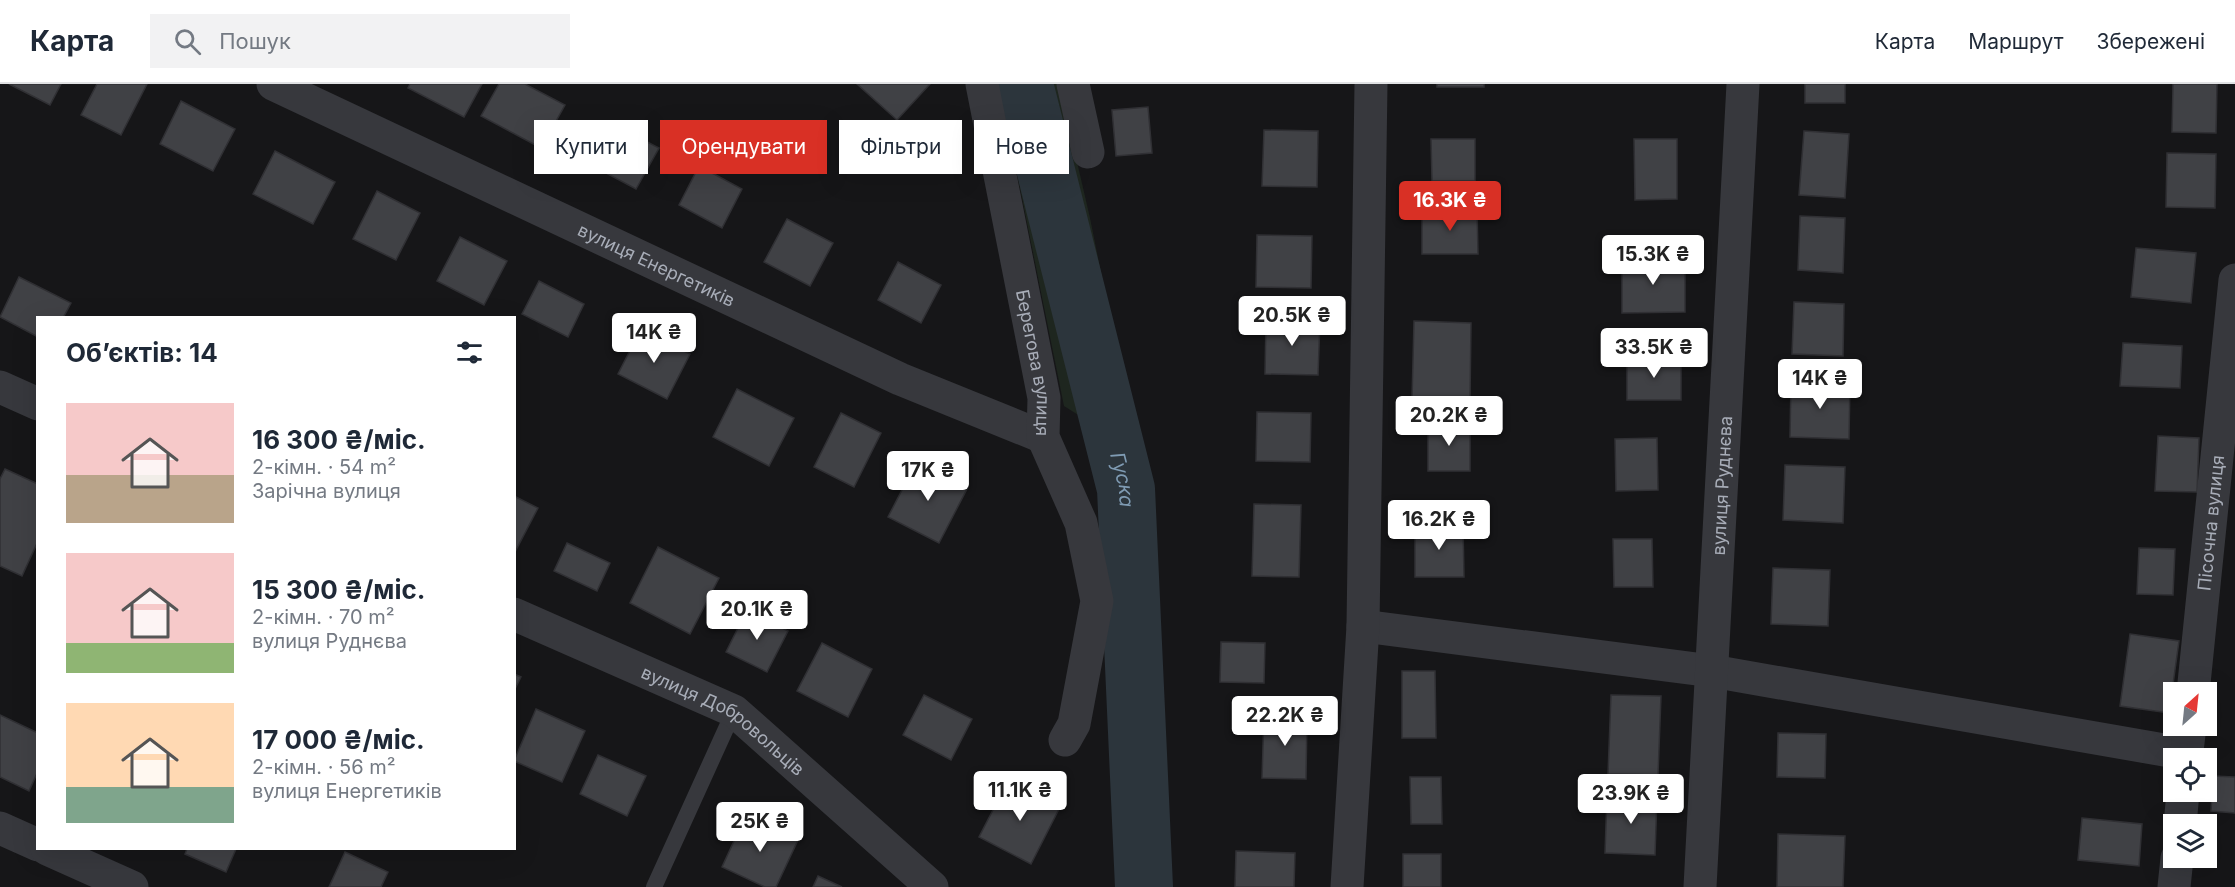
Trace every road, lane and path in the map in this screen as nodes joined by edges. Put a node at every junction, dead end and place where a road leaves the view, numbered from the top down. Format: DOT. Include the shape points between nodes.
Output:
graph roads {
  1 [pos="273,84"];
  2 [pos="982,84"];
  3 [pos="1073,84"];
  4 [pos="1371,84"];
  5 [pos="1743,84"];
  6 [pos="1088,152"];
  7 [pos="2235,280"];
  8 [pos="0,387"];
  9 [pos="36,403"];
  10 [pos="1043,437"];
  11 [pos="516,615"];
  12 [pos="1363,626"];
  13 [pos="1712,671"];
  14 [pos="2194,682"];
  15 [pos="734,711"];
  16 [pos="1065,740"];
  17 [pos="2188,746"];
  18 [pos="0,828"];
  19 [pos="36,844"];
  20 [pos="49,850"];
  21 [pos="2176,868"];
  22 [pos="132,887"];
  23 [pos="654,887"];
  24 [pos="932,887"];
  25 [pos="1347,887"];
  26 [pos="1700,887"];
  27 [pos="2174,887"];
  1 -- 10 [label="street, вулиця Енергетиків" via="900,380"];
  2 -- 10 [label="street, Берегова вулиця" via="1044,398"];
  3 -- 6 [label="street"];
  4 -- 12 [label="street"];
  5 -- 13 [label="street, вулиця Руднєва"];
  7 -- 14 [label="street, Пісочна вулиця"];
  8 -- 9 [label="street"];
  10 -- 16 [label="street, Берегова вулиця" via="1081,523 1097,601 1074,723"];
  11 -- 15 [label="street, вулиця Добровольців"];
  12 -- 13 [label="street"];
  12 -- 25 [label="street"];
  13 -- 17 [label="street"];
  13 -- 26 [label="street, вулиця Руднєва"];
  15 -- 23 [label="lane"];
  15 -- 24 [label="street, вулиця Добровольців"];
  18 -- 19 [label="street"];
  20 -- 22 [label="street"];
  21 -- 27 [label="street"];
}
